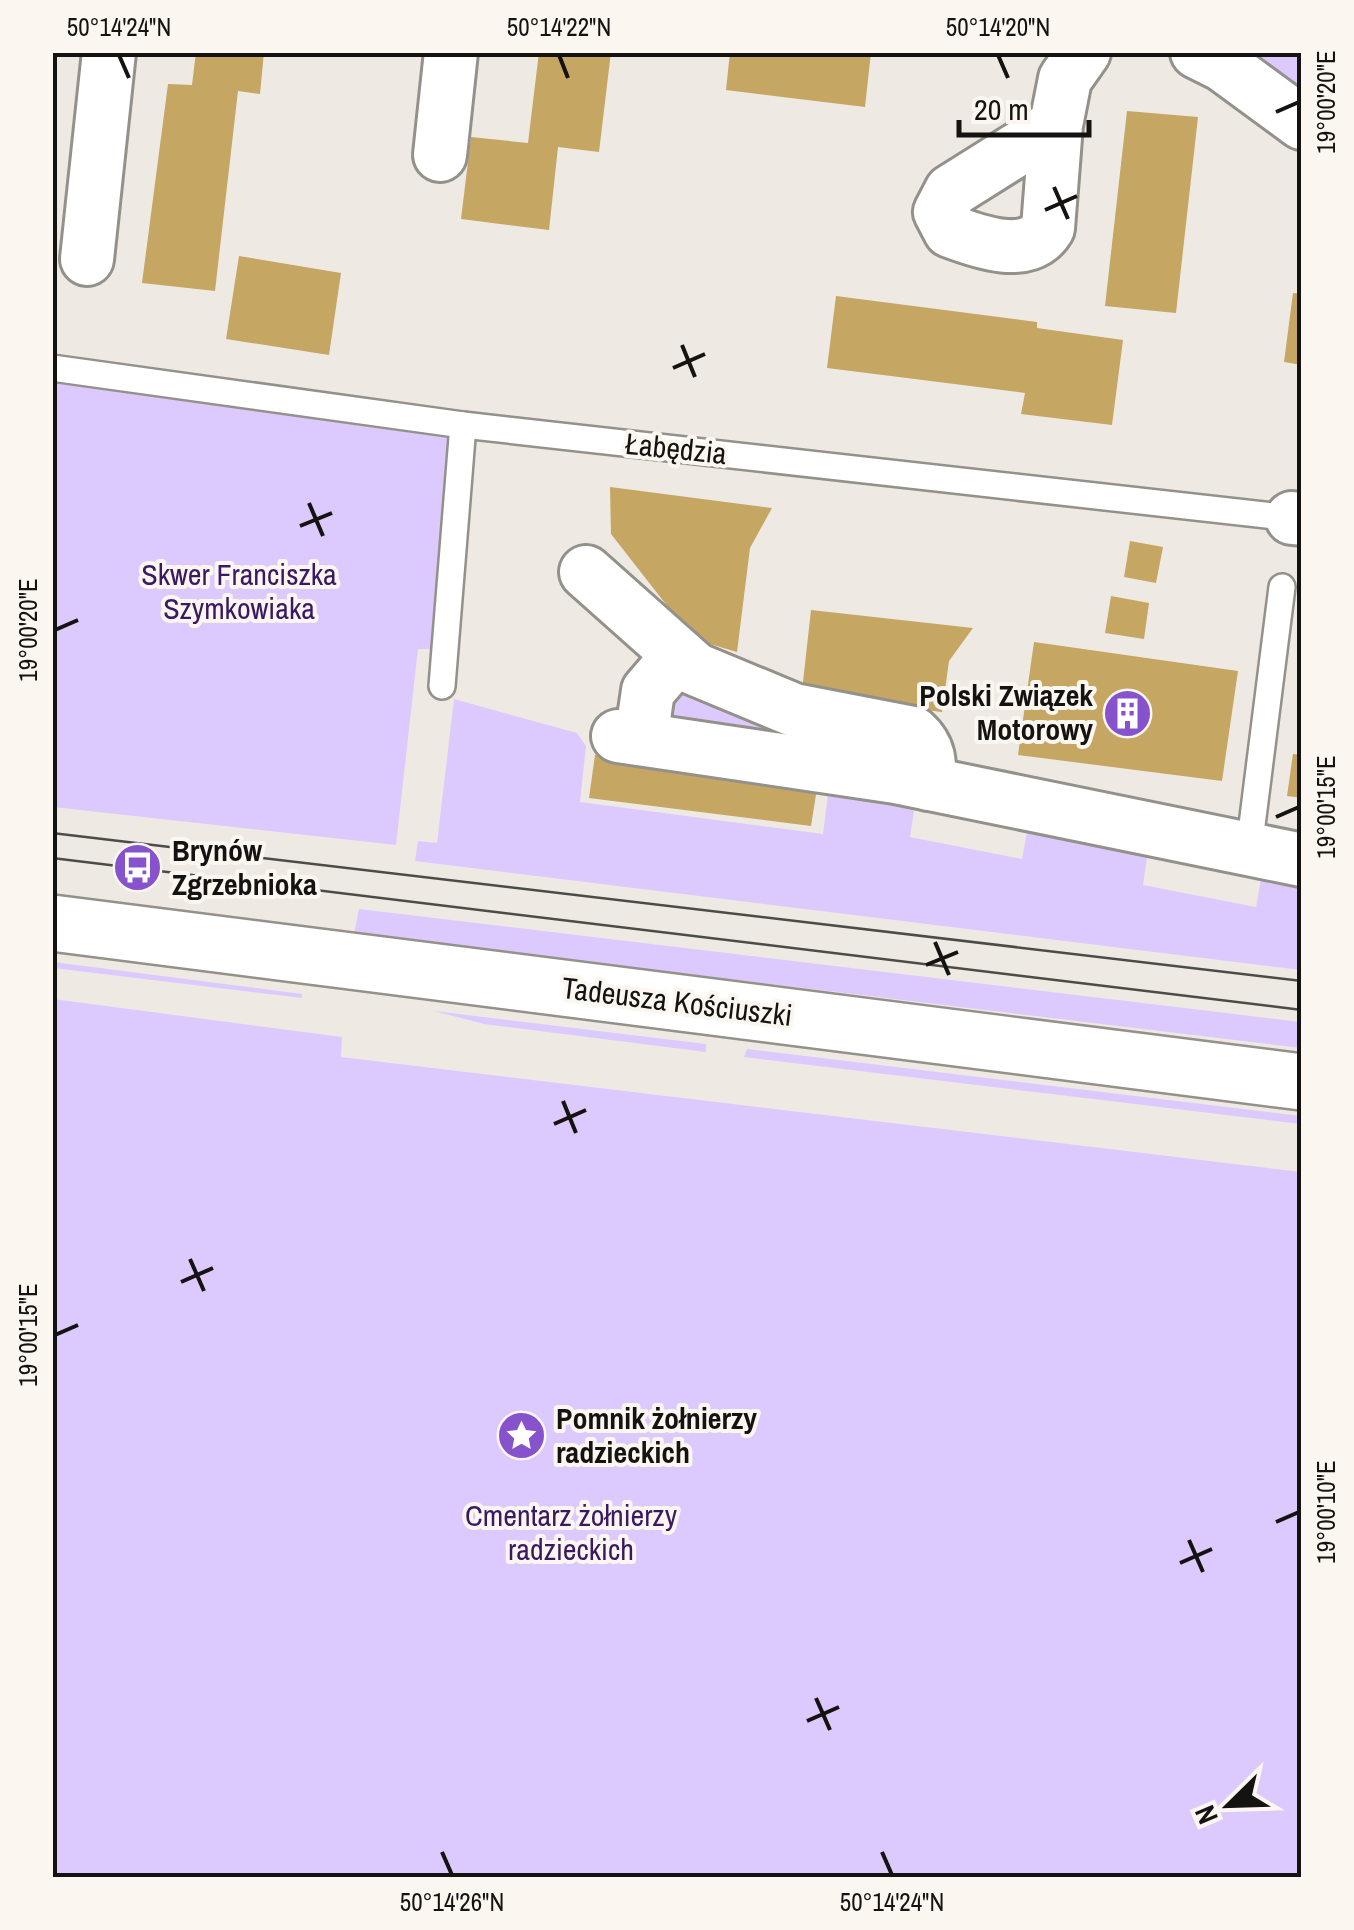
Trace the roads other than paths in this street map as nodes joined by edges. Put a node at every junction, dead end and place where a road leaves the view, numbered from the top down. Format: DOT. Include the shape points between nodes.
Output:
graph roads {
  1 [pos="109,52"];
  2 [pos="451,52"];
  3 [pos="1084,52"];
  4 [pos="1196,52"];
  5 [pos="1302,123"];
  6 [pos="1056,125"];
  7 [pos="440,155"];
  8 [pos="87,259"];
  9 [pos="52,368"];
  10 [pos="462,424"];
  11 [pos="1297,518"];
  12 [pos="586,572"];
  13 [pos="1282,586"];
  14 [pos="679,655"];
  15 [pos="442,686"];
  16 [pos="929,784"];
  17 [pos="1249,849"];
  18 [pos="1302,860"];
  19 [pos="52,922"];
  20 [pos="1302,1082"];
  1 -- 8 [label="street"];
  2 -- 7 [label="street"];
  3 -- 6 [label="street" via="1066,79"];
  4 -- 5 [label="street"];
  9 -- 10 [label="lane, Łabędzia"];
  10 -- 11 [label="lane, Łabędzia"];
  10 -- 15 [label="lane"];
  12 -- 14 [label="street"];
  13 -- 17 [label="lane"];
  14 -- 16 [label="street" via="696,669 794,710 913,733 930,760"];
  14 -- 16 [label="street" via="648,691 629,738"];
  16 -- 17 [label="street"];
  17 -- 18 [label="street"];
  19 -- 20 [label="street, Tadeusza Kościuszki"];
}
